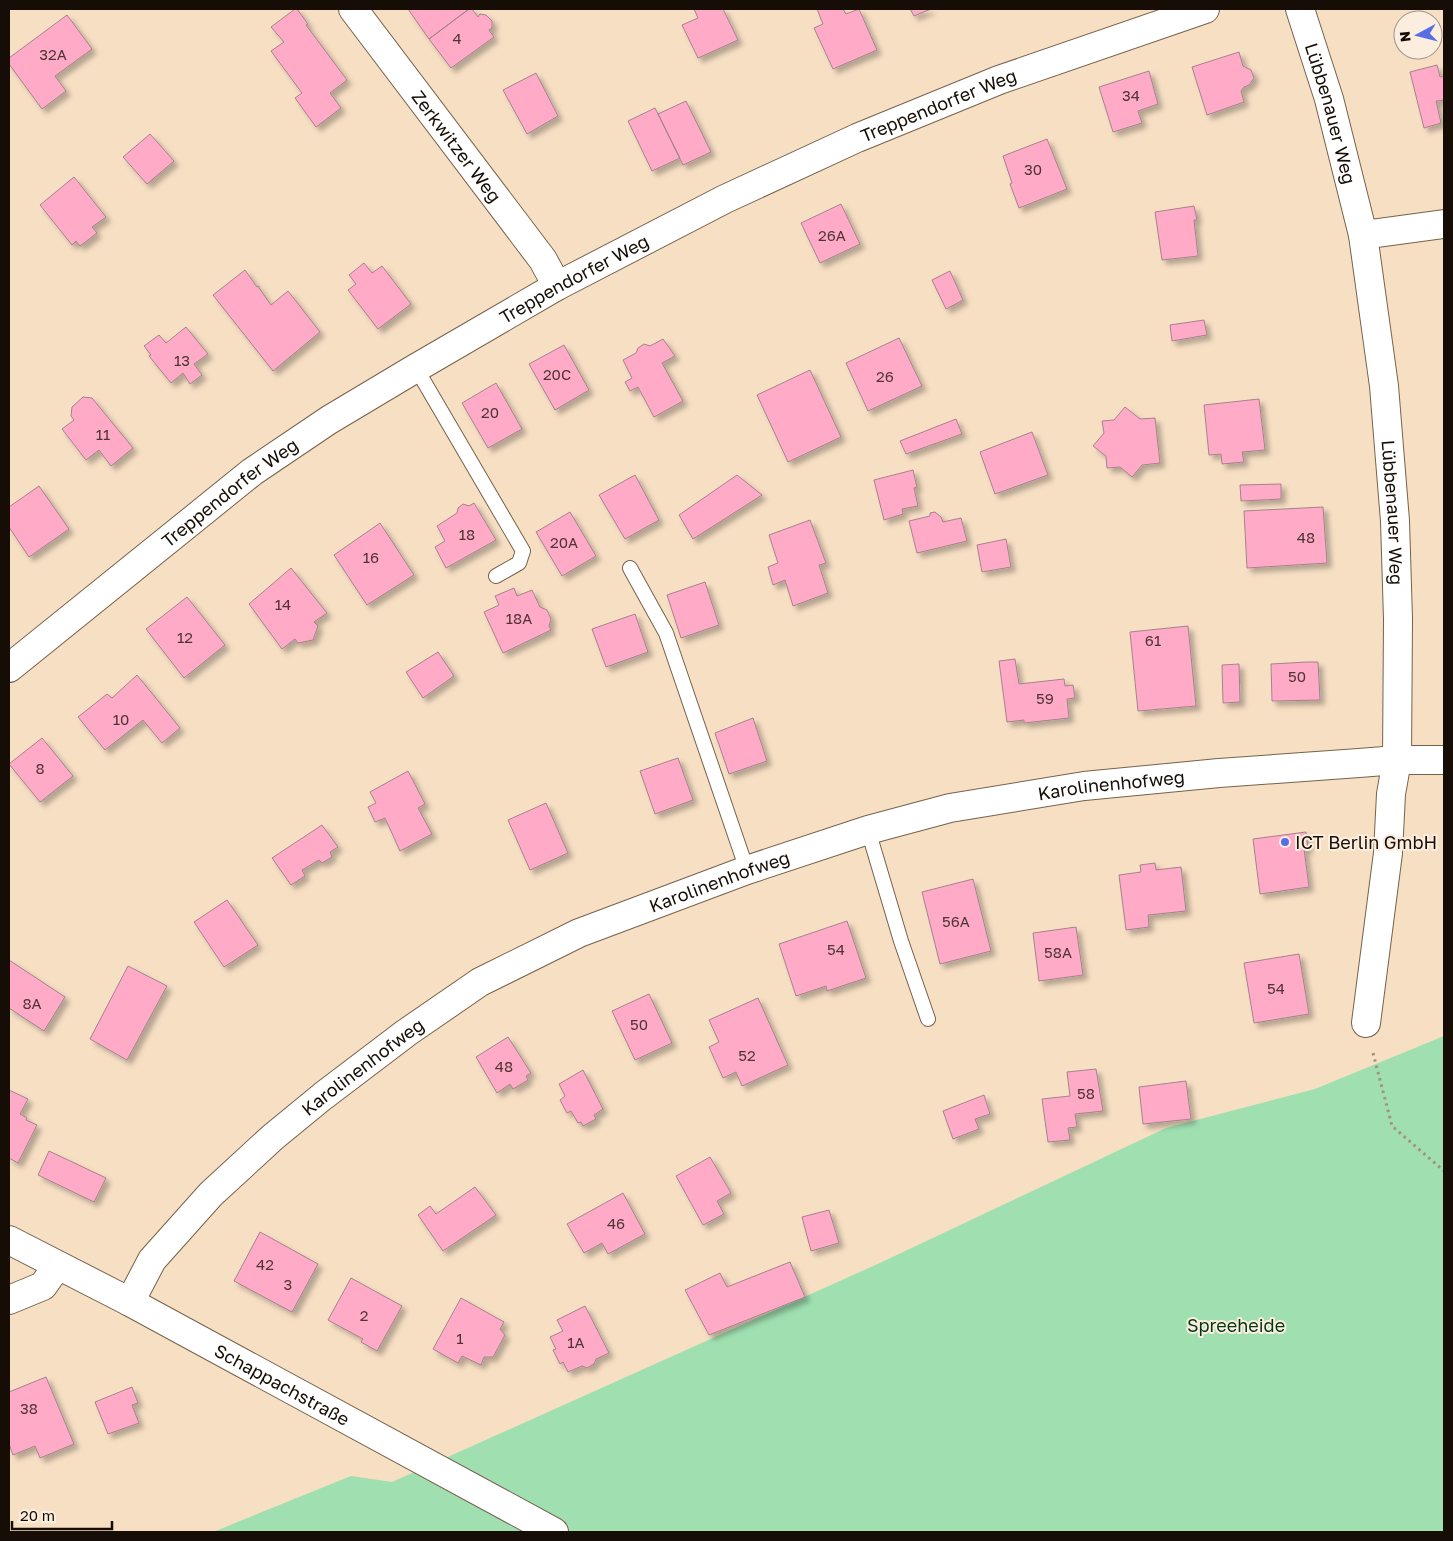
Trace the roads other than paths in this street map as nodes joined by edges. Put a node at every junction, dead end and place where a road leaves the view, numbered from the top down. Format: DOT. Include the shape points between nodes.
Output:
graph roads {
  1 [pos="353,9"];
  2 [pos="1205,9"];
  3 [pos="1300,9"];
  4 [pos="1444,224"];
  5 [pos="1363,236"];
  6 [pos="557,286"];
  7 [pos="416,368"];
  8 [pos="630,568"];
  9 [pos="496,576"];
  10 [pos="9,668"];
  11 [pos="1397,760"];
  12 [pos="1444,760"];
  13 [pos="868,830"];
  14 [pos="747,870"];
  15 [pos="928,1019"];
  16 [pos="1366,1023"];
  17 [pos="9,1240"];
  18 [pos="57,1266"];
  19 [pos="9,1300"];
  20 [pos="130,1302"];
  21 [pos="554,1532"];
  1 -- 6 [label="street, Zerkwitzer Weg" via="543,260"];
  2 -- 6 [label="street, Treppendorfer Weg" via="999,80 857,138 725,199"];
  3 -- 5 [label="street, Lübbenauer Weg" via="1329,99"];
  4 -- 5 [label="street"];
  5 -- 11 [label="street, Lübbenauer Weg" via="1384,386 1395,521"];
  6 -- 7 [label="street, Treppendorfer Weg"];
  7 -- 9 [label="lane" via="523,551 519,563"];
  7 -- 10 [label="street, Treppendorfer Weg" via="329,420 252,472"];
  8 -- 14 [label="lane" via="666,633"];
  11 -- 12 [label="street, Karolinenhofweg"];
  11 -- 13 [label="street, Karolinenhofweg" via="1084,786 950,808"];
  11 -- 16 [label="street, Lübbenauer Weg"];
  13 -- 14 [label="street, Karolinenhofweg"];
  13 -- 15 [label="lane"];
  14 -- 20 [label="street, Karolinenhofweg" via="579,933 480,982 450,1002 326,1093 218,1188 152,1260"];
  17 -- 18 [label="street, Schappachstraße"];
  18 -- 19 [label="street" via="44,1286"];
  18 -- 20 [label="street, Schappachstraße"];
  20 -- 21 [label="street, Schappachstraße"];
}
